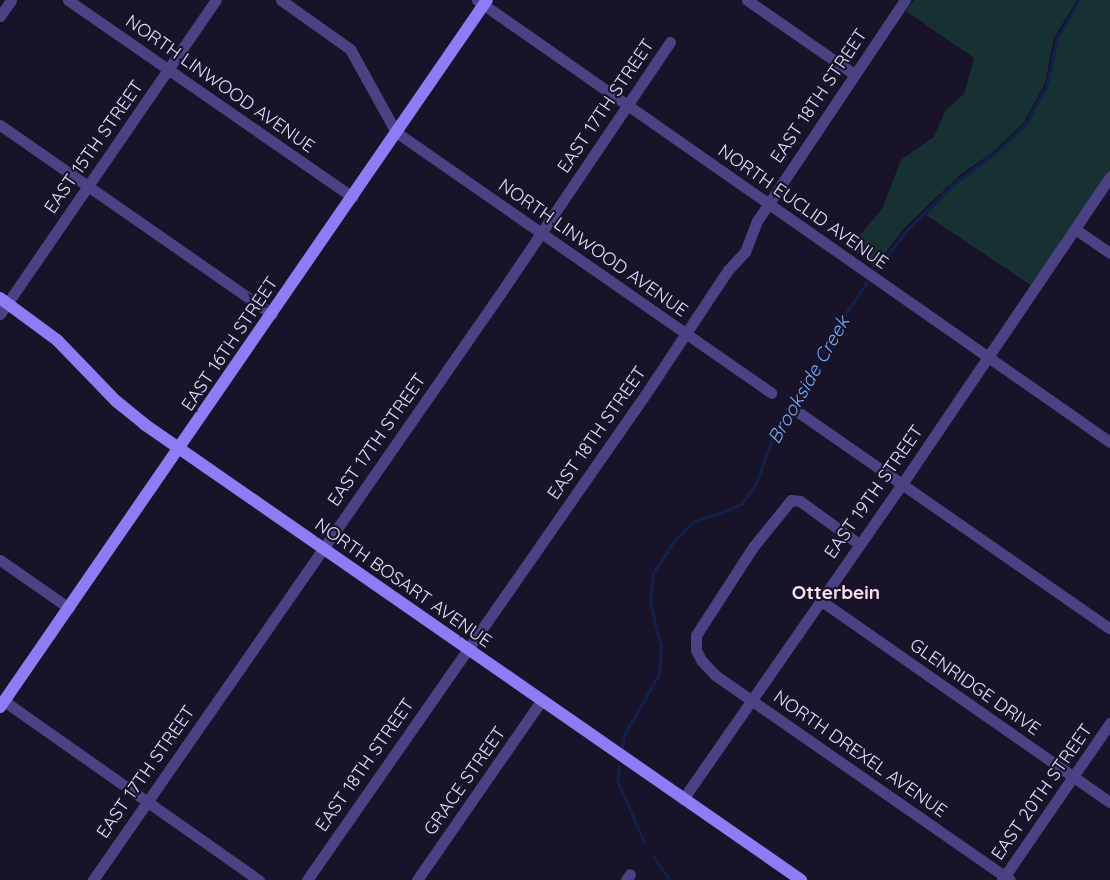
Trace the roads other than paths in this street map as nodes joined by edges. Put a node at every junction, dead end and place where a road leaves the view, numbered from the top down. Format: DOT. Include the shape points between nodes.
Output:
graph roads {
  1 [pos="11,0"];
  2 [pos="68,0"];
  3 [pos="216,0"];
  4 [pos="282,0"];
  5 [pos="747,0"];
  6 [pos="905,0"];
  7 [pos="482,2"];
  8 [pos="0,16"];
  9 [pos="670,42"];
  10 [pos="168,69"];
  11 [pos="854,74"];
  12 [pos="627,107"];
  13 [pos="0,126"];
  14 [pos="396,132"];
  15 [pos="1110,177"];
  16 [pos="88,186"];
  17 [pos="352,197"];
  18 [pos="769,204"];
  19 [pos="1075,229"];
  20 [pos="541,234"];
  21 [pos="1110,253"];
  22 [pos="4,300"];
  23 [pos="0,314"];
  24 [pos="272,314"];
  25 [pos="685,333"];
  26 [pos="988,357"];
  27 [pos="771,393"];
  28 [pos="801,414"];
  29 [pos="1110,442"];
  30 [pos="179,449"];
  31 [pos="902,484"];
  32 [pos="859,544"];
  33 [pos="323,549"];
  34 [pos="0,560"];
  35 [pos="820,600"];
  36 [pos="69,608"];
  37 [pos="1110,629"];
  38 [pos="468,649"];
  39 [pos="751,700"];
  40 [pos="542,701"];
  41 [pos="2,704"];
  42 [pos="1110,723"];
  43 [pos="1073,777"];
  44 [pos="683,799"];
  45 [pos="147,801"];
  46 [pos="1110,802"];
  47 [pos="1006,879"];
  48 [pos="93,880"];
  49 [pos="259,880"];
  50 [pos="307,880"];
  51 [pos="417,880"];
  52 [pos="801,880"];
  1 -- 8 [label="street"];
  2 -- 10 [label="street, NORTH LINWOOD AVENUE"];
  3 -- 10 [label="street, EAST 15TH STREET"];
  4 -- 14 [label="street" via="350,49"];
  5 -- 11 [label="street"];
  6 -- 11 [label="street, EAST 18TH STREET"];
  7 -- 12 [label="street, NORTH EUCLID AVENUE"];
  7 -- 14 [label="street, EAST 16TH STREET"];
  9 -- 12 [label="street, EAST 17TH STREET"];
  10 -- 16 [label="street, EAST 15TH STREET"];
  10 -- 17 [label="street, NORTH LINWOOD AVENUE"];
  11 -- 18 [label="street, EAST 18TH STREET"];
  12 -- 18 [label="street, NORTH EUCLID AVENUE"];
  12 -- 20 [label="street, EAST 17TH STREET"];
  13 -- 16 [label="street"];
  14 -- 17 [label="street, EAST 16TH STREET"];
  14 -- 20 [label="street, NORTH LINWOOD AVENUE"];
  15 -- 19 [label="street, EAST 19TH STREET"];
  16 -- 22 [label="street, EAST 15TH STREET"];
  16 -- 24 [label="street"];
  17 -- 24 [label="street, EAST 16TH STREET"];
  18 -- 25 [label="street, EAST 18TH STREET" via="757,222 745,252 728,270"];
  18 -- 26 [label="street, NORTH EUCLID AVENUE"];
  19 -- 21 [label="street"];
  19 -- 26 [label="street, EAST 19TH STREET"];
  20 -- 25 [label="street, NORTH LINWOOD AVENUE"];
  20 -- 33 [label="street, EAST 17TH STREET"];
  22 -- 23 [label="street, EAST 15TH STREET"];
  22 -- 30 [label="street, NORTH BOSART AVENUE" via="57,340 123,407"];
  24 -- 30 [label="street, EAST 16TH STREET"];
  25 -- 27 [label="street, NORTH LINWOOD AVENUE"];
  25 -- 38 [label="street, EAST 18TH STREET"];
  26 -- 29 [label="street, NORTH EUCLID AVENUE"];
  26 -- 31 [label="street, EAST 19TH STREET"];
  28 -- 31 [label="street"];
  30 -- 33 [label="street, NORTH BOSART AVENUE"];
  30 -- 36 [label="street, EAST 16TH STREET"];
  31 -- 32 [label="street, EAST 19TH STREET"];
  31 -- 37 [label="street"];
  32 -- 35 [label="street, EAST 19TH STREET"];
  32 -- 39 [label="street, NORTH DREXEL AVENUE" via="800,501 791,500 754,547 696,635 696,650 707,669"];
  33 -- 38 [label="street, NORTH BOSART AVENUE"];
  33 -- 45 [label="street, EAST 17TH STREET"];
  34 -- 36 [label="street"];
  35 -- 39 [label="street, EAST 19TH STREET"];
  35 -- 43 [label="street, GLENRIDGE DRIVE"];
  36 -- 41 [label="street, EAST 16TH STREET"];
  38 -- 40 [label="street, NORTH BOSART AVENUE"];
  38 -- 50 [label="street, EAST 18TH STREET"];
  39 -- 44 [label="street, EAST 19TH STREET"];
  39 -- 47 [label="street, NORTH DREXEL AVENUE"];
  40 -- 44 [label="street, NORTH BOSART AVENUE"];
  40 -- 51 [label="street, GRACE STREET"];
  41 -- 45 [label="street"];
  42 -- 43 [label="street, EAST 20TH STREET"];
  43 -- 46 [label="street, GLENRIDGE DRIVE"];
  43 -- 47 [label="street, EAST 20TH STREET"];
  44 -- 52 [label="street, NORTH BOSART AVENUE"];
  45 -- 48 [label="street, EAST 17TH STREET"];
  45 -- 49 [label="street"];
}
